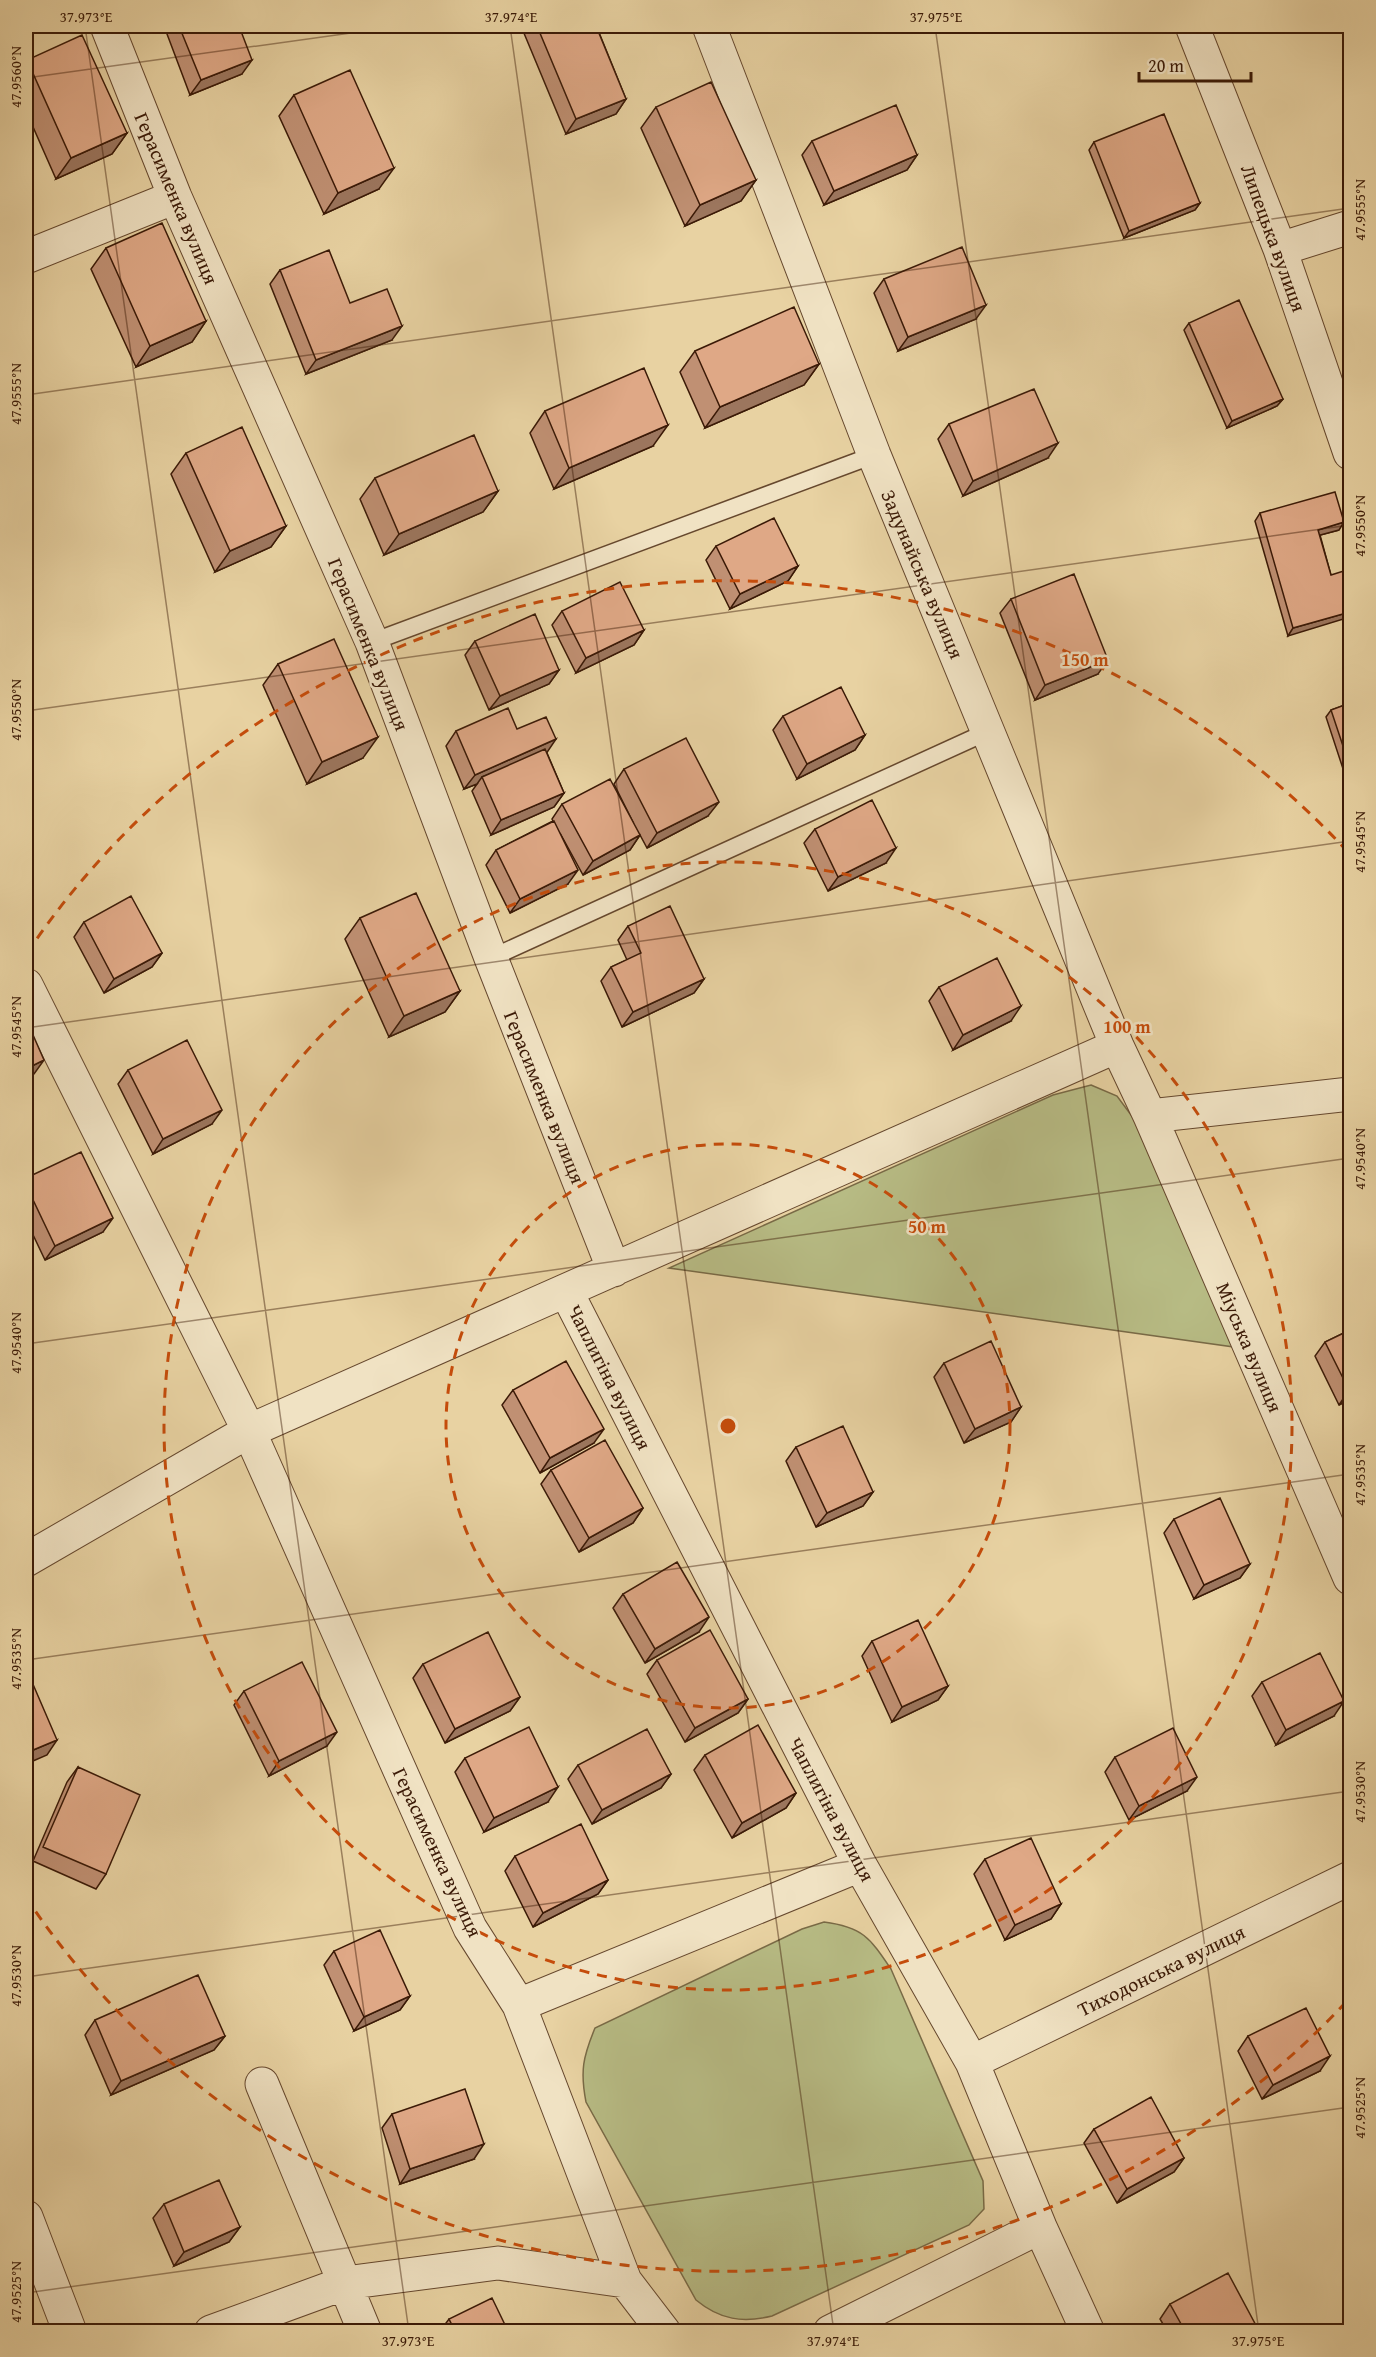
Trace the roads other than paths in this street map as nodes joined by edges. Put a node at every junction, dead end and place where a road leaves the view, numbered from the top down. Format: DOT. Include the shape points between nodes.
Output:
graph roads {
  1 [pos="107,26"];
  2 [pos="709,26"];
  3 [pos="1192,26"];
  4 [pos="175,197"];
  5 [pos="1350,227"];
  6 [pos="1280,249"];
  7 [pos="26,257"];
  8 [pos="1350,453"];
  9 [pos="874,455"];
  10 [pos="372,642"];
  11 [pos="989,731"];
  12 [pos="491,958"];
  13 [pos="26,986"];
  14 [pos="1117,1046"];
  15 [pos="1350,1094"];
  16 [pos="1150,1116"];
  17 [pos="614,1270"];
  18 [pos="566,1291"];
  19 [pos="249,1431"];
  20 [pos="26,1560"];
  21 [pos="1350,1578"];
  22 [pos="860,1865"];
  23 [pos="1350,1878"];
  24 [pos="519,2005"];
  25 [pos="972,2062"];
  26 [pos="262,2084"];
  27 [pos="26,2217"];
  28 [pos="1040,2227"];
  29 [pos="625,2280"];
  30 [pos="345,2283"];
  31 [pos="70,2331"];
  32 [pos="211,2331"];
  33 [pos="365,2331"];
  34 [pos="664,2331"];
  35 [pos="830,2331"];
  36 [pos="1088,2331"];
  1 -- 4 [label="street, Герасименка вулиця"];
  2 -- 9 [label="street, Задунайська вулиця"];
  3 -- 6 [label="street, Липецька вулиця"];
  4 -- 7 [label="street"];
  4 -- 10 [label="street, Герасименка вулиця"];
  5 -- 6 [label="street"];
  6 -- 8 [label="street, Липецька вулиця"];
  9 -- 10 [label="lane"];
  9 -- 11 [label="street, Задунайська вулиця"];
  10 -- 12 [label="street, Герасименка вулиця"];
  11 -- 12 [label="lane"];
  11 -- 14 [label="street, Задунайська вулиця"];
  12 -- 17 [label="street, Герасименка вулиця"];
  13 -- 19 [label="street, Герасименка вулиця"];
  14 -- 16 [label="street, Задунайська вулиця"];
  14 -- 17 [label="street"];
  15 -- 16 [label="street"];
  16 -- 21 [label="street, Міуська вулиця"];
  17 -- 18 [label="street"];
  18 -- 19 [label="street"];
  18 -- 22 [label="street, Чаплигіна вулиця"];
  19 -- 20 [label="street"];
  19 -- 24 [label="street, Герасименка вулиця" via="470,1928"];
  22 -- 24 [label="street"];
  22 -- 25 [label="street, Чаплигіна вулиця"];
  23 -- 25 [label="street, Тиходонська вулиця"];
  24 -- 29 [label="street, Герасименка вулиця"];
  25 -- 28 [label="street, Чаплигіна вулиця"];
  26 -- 30 [label="street"];
  27 -- 31 [label="street"];
  28 -- 35 [label="street"];
  28 -- 36 [label="street, Чаплигіна вулиця"];
  29 -- 30 [label="street" via="498,2263"];
  29 -- 34 [label="street, Герасименка вулиця"];
  30 -- 32 [label="street"];
  30 -- 33 [label="street"];
}
